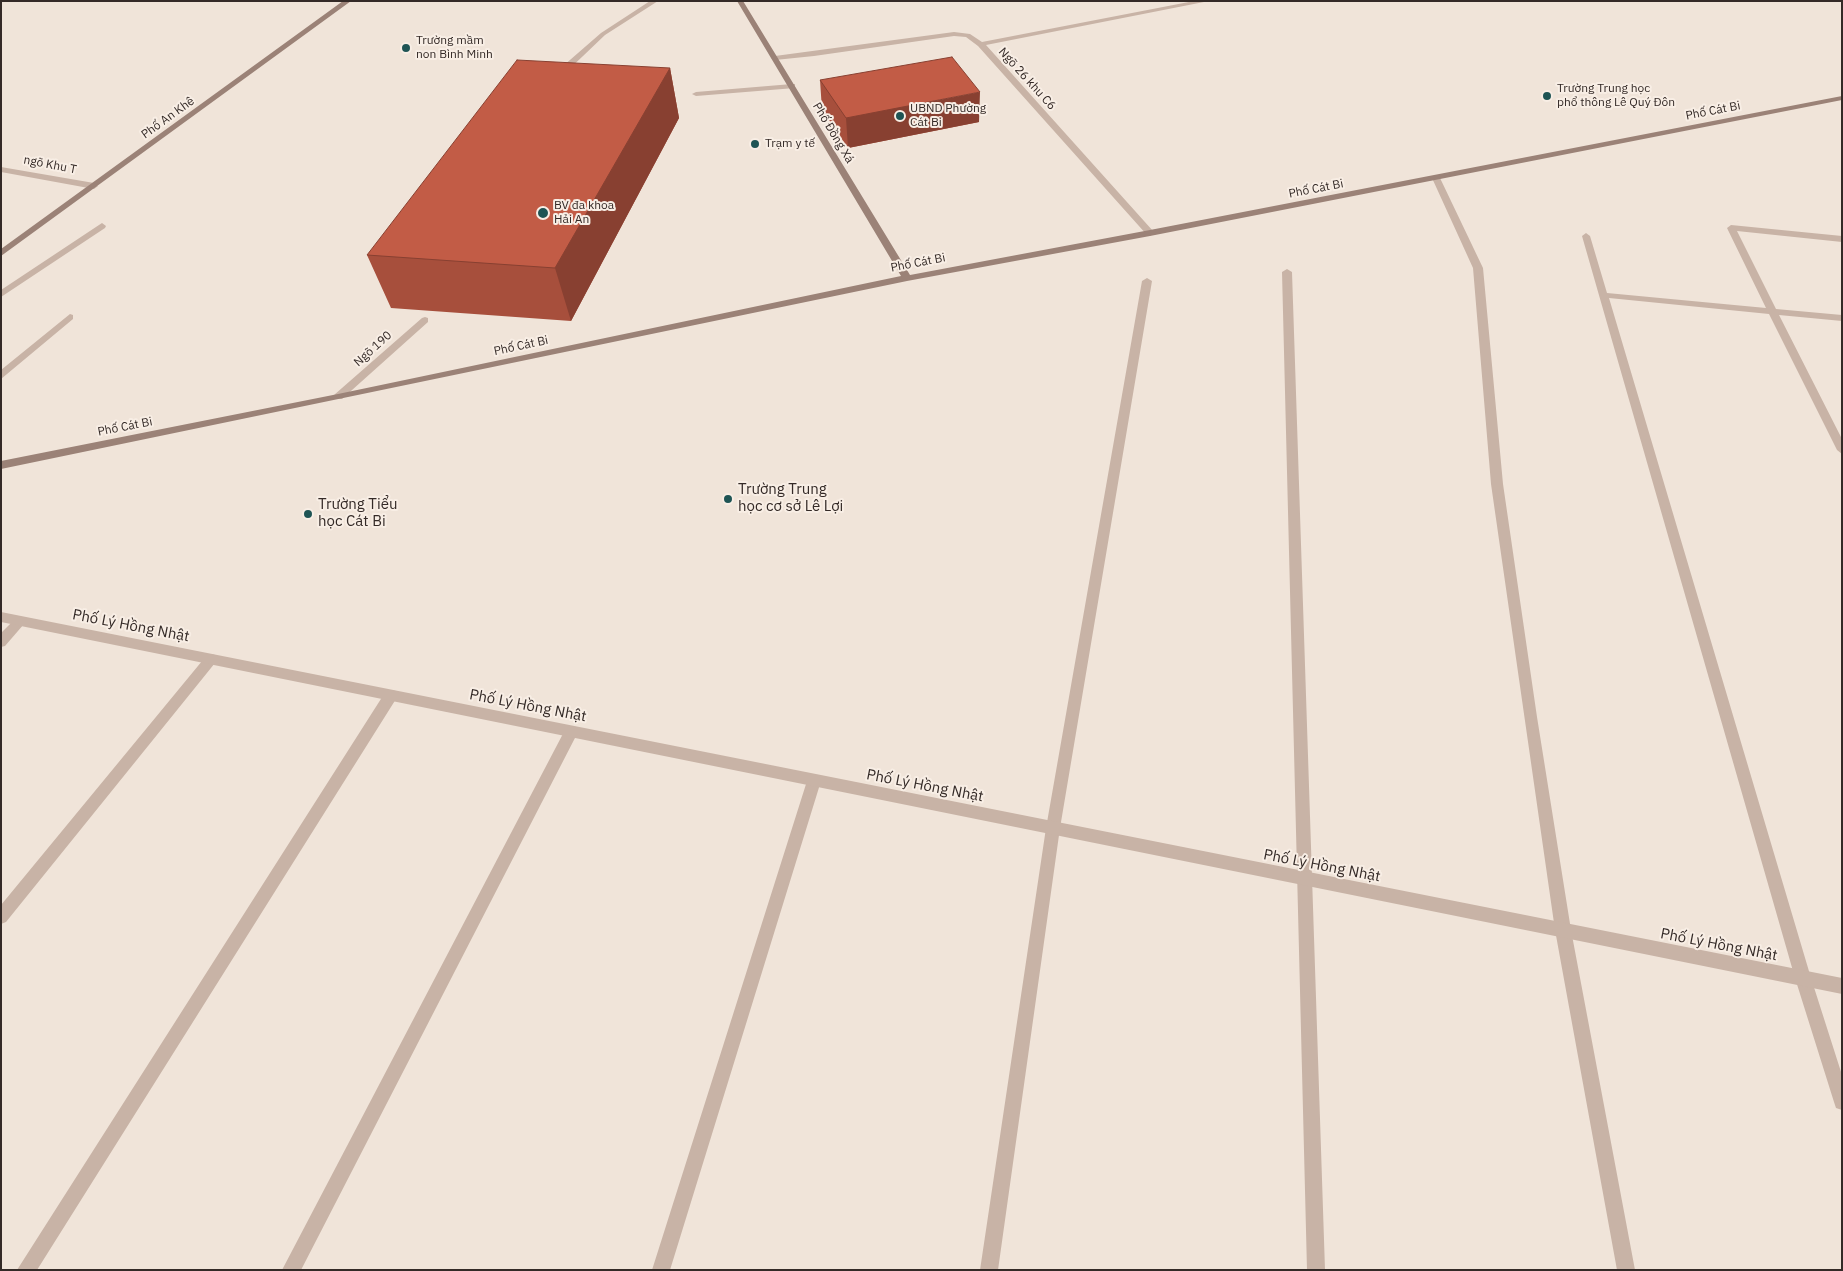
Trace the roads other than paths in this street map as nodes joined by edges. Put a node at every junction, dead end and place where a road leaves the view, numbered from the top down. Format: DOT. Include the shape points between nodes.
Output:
graph roads {
  1 [pos="348,1"];
  2 [pos="655,1"];
  3 [pos="740,1"];
  4 [pos="1206,1"];
  5 [pos="981,44"];
  6 [pos="775,58"];
  7 [pos="555,78"];
  8 [pos="792,86"];
  9 [pos="696,94"];
  10 [pos="1842,98"];
  11 [pos="1,168"];
  12 [pos="1436,178"];
  13 [pos="94,186"];
  14 [pos="102,226"];
  15 [pos="1150,233"];
  16 [pos="1586,236"];
  17 [pos="1842,239"];
  18 [pos="1,253"];
  19 [pos="1288,272"];
  20 [pos="907,278"];
  21 [pos="1147,281"];
  22 [pos="1,294"];
  23 [pos="1603,295"];
  24 [pos="1774,312"];
  25 [pos="70,317"];
  26 [pos="1842,318"];
  27 [pos="425,320"];
  28 [pos="1,376"];
  29 [pos="338,397"];
  30 [pos="1842,450"];
  31 [pos="1,465"];
  32 [pos="1,617"];
  33 [pos="20,621"];
  34 [pos="1,642"];
  35 [pos="211,659"];
  36 [pos="391,695"];
  37 [pos="571,732"];
  38 [pos="814,780"];
  39 [pos="1053,828"];
  40 [pos="1306,879"];
  41 [pos="1,917"];
  42 [pos="1563,930"];
  43 [pos="1803,978"];
  44 [pos="1842,986"];
  45 [pos="1842,1102"];
  46 [pos="26,1270"];
  47 [pos="291,1270"];
  48 [pos="661,1270"];
  49 [pos="989,1270"];
  50 [pos="1316,1270"];
  51 [pos="1626,1270"];
  1 -- 13 [label="street, Phố An Khê"];
  2 -- 7 [label="street" via="603,34"];
  3 -- 6 [label="street, Phố Đồng Xá"];
  4 -- 5 [label="street, Ngõ 26 khu C6"];
  5 -- 6 [label="street" via="968,35 954,34"];
  5 -- 15 [label="street, Ngõ 26 khu C6"];
  6 -- 8 [label="street, Phố Đồng Xá"];
  8 -- 9 [label="street"];
  8 -- 20 [label="street, Phố Đồng Xá"];
  10 -- 12 [label="street, Phố Cát Bi"];
  11 -- 13 [label="street, ngõ Khu T"];
  12 -- 15 [label="street, Phố Cát Bi"];
  12 -- 42 [label="street" via="1478,268 1497,484"];
  13 -- 18 [label="street, Phố An Khê"];
  14 -- 22 [label="street"];
  15 -- 20 [label="street, Phố Cát Bi"];
  16 -- 23 [label="street"];
  17 -- 24 [label="street" via="1731,228"];
  19 -- 40 [label="street"];
  20 -- 29 [label="street, Phố Cát Bi"];
  21 -- 39 [label="street"];
  23 -- 24 [label="street"];
  23 -- 43 [label="street"];
  24 -- 26 [label="street"];
  24 -- 30 [label="street"];
  25 -- 28 [label="street"];
  27 -- 29 [label="street, Ngõ 190"];
  29 -- 31 [label="street, Phố Cát Bi"];
  32 -- 33 [label="street, Phố Lý Hồng Nhật"];
  33 -- 34 [label="street"];
  33 -- 35 [label="street, Phố Lý Hồng Nhật"];
  35 -- 36 [label="street, Phố Lý Hồng Nhật"];
  35 -- 41 [label="street"];
  36 -- 37 [label="street, Phố Lý Hồng Nhật"];
  36 -- 46 [label="street"];
  37 -- 38 [label="street, Phố Lý Hồng Nhật"];
  37 -- 47 [label="street"];
  38 -- 39 [label="street, Phố Lý Hồng Nhật"];
  38 -- 48 [label="street"];
  39 -- 40 [label="street, Phố Lý Hồng Nhật"];
  39 -- 49 [label="street"];
  40 -- 42 [label="street, Phố Lý Hồng Nhật"];
  40 -- 50 [label="street"];
  42 -- 43 [label="street, Phố Lý Hồng Nhật"];
  42 -- 51 [label="street"];
  43 -- 44 [label="street, Phố Lý Hồng Nhật"];
  43 -- 45 [label="street"];
}
